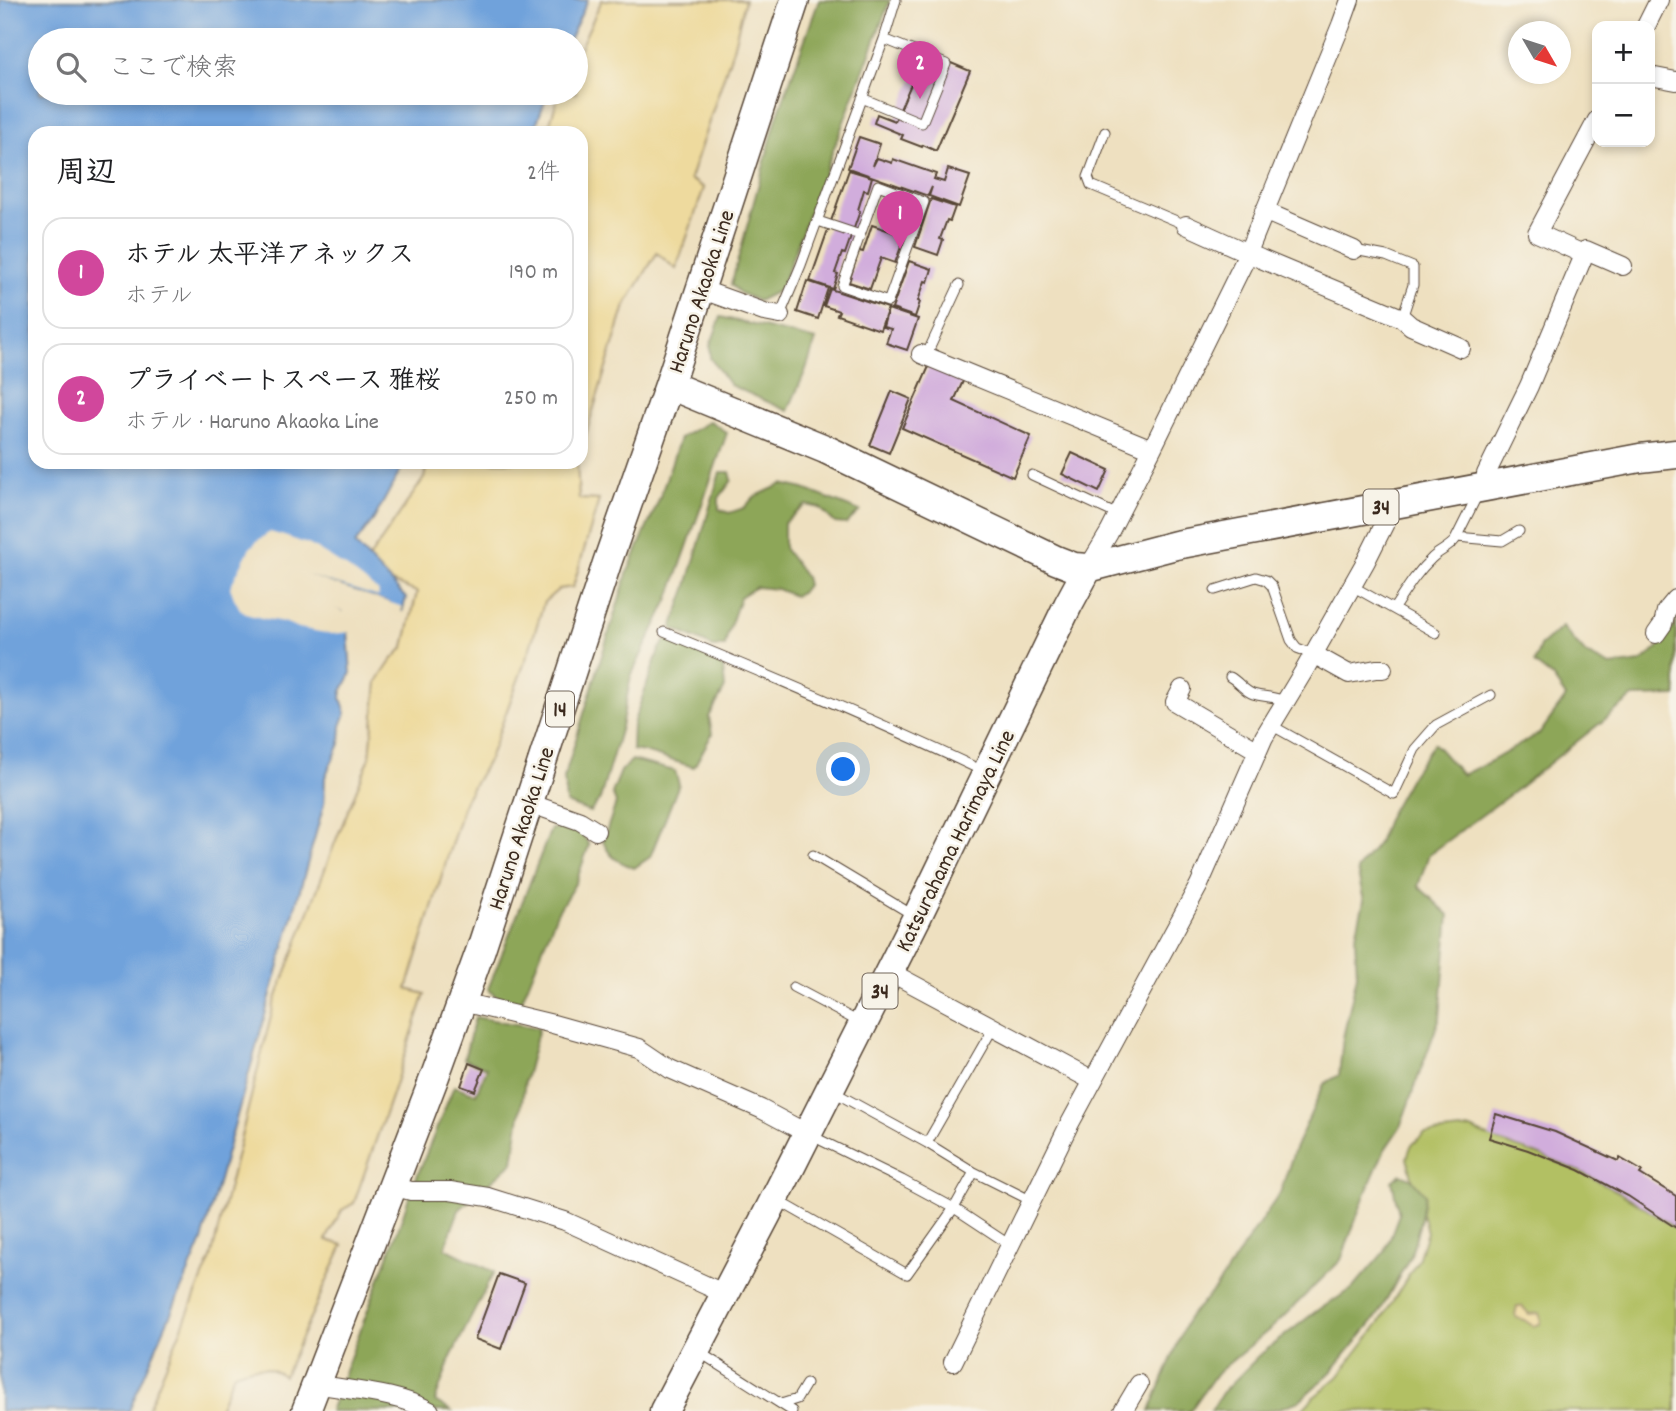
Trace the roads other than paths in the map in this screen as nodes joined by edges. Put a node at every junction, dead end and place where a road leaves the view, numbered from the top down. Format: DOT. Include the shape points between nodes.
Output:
graph roads {
  1 [pos="795,0"];
  2 [pos="896,0"];
  3 [pos="1350,0"];
  4 [pos="1659,0"];
  5 [pos="1648,21"];
  6 [pos="884,39"];
  7 [pos="1655,77"];
  8 [pos="1676,81"];
  9 [pos="862,99"];
  10 [pos="1592,129"];
  11 [pos="1105,132"];
  12 [pos="1264,211"];
  13 [pos="818,221"];
  14 [pos="1186,225"];
  15 [pos="860,235"];
  16 [pos="1354,250"];
  17 [pos="1247,253"];
  18 [pos="1583,254"];
  19 [pos="1623,265"];
  20 [pos="959,285"];
  21 [pos="700,289"];
  22 [pos="780,315"];
  23 [pos="1402,318"];
  24 [pos="1461,348"];
  25 [pos="923,355"];
  26 [pos="669,385"];
  27 [pos="1152,449"];
  28 [pos="1676,454"];
  29 [pos="1032,475"];
  30 [pos="1481,488"];
  31 [pos="1386,506"];
  32 [pos="1118,515"];
  33 [pos="1519,531"];
  34 [pos="1457,537"];
  35 [pos="1088,568"];
  36 [pos="1352,586"];
  37 [pos="1215,590"];
  38 [pos="1676,598"];
  39 [pos="1394,608"];
  40 [pos="664,632"];
  41 [pos="1436,633"];
  42 [pos="1656,634"];
  43 [pos="1313,654"];
  44 [pos="1383,669"];
  45 [pos="1230,677"];
  46 [pos="1182,689"];
  47 [pos="1491,695"];
  48 [pos="1286,702"];
  49 [pos="1271,725"];
  50 [pos="1258,751"];
  51 [pos="986,773"];
  52 [pos="529,803"];
  53 [pos="596,831"];
  54 [pos="813,855"];
  55 [pos="917,917"];
  56 [pos="890,972"];
  57 [pos="793,987"];
  58 [pos="462,1002"];
  59 [pos="863,1025"];
  60 [pos="993,1028"];
  61 [pos="1093,1081"];
  62 [pos="830,1090"];
  63 [pos="808,1134"];
  64 [pos="927,1143"];
  65 [pos="974,1172"];
  66 [pos="393,1186"];
  67 [pos="775,1199"];
  68 [pos="1032,1200"];
  69 [pos="954,1208"];
  70 [pos="1010,1245"];
  71 [pos="725,1294"];
  72 [pos="696,1350"];
  73 [pos="953,1362"];
  74 [pos="316,1384"];
  75 [pos="806,1384"];
  76 [pos="1139,1384"];
  77 [pos="781,1404"];
  78 [pos="306,1411"];
  79 [pos="430,1411"];
  80 [pos="664,1411"];
  81 [pos="792,1411"];
  82 [pos="1124,1411"];
  1 -- 21 [label="main road, Haruno Akaoka Line / 14"];
  2 -- 6 [label="lane"];
  3 -- 12 [label="street"];
  4 -- 5 [label="street"];
  6 -- 9 [label="lane"];
  6 -- 9 [label="lane" via="946,64 922,123"];
  7 -- 8 [label="street"];
  9 -- 13 [label="lane"];
  10 -- 18 [label="street" via="1537,233"];
  11 -- 14 [label="lane" via="1088,177 1091,185"];
  12 -- 16 [label="street"];
  12 -- 17 [label="street"];
  13 -- 15 [label="lane"];
  13 -- 22 [label="lane"];
  14 -- 17 [label="street"];
  15 -- 15 [label="lane" via="842,286 888,302 924,202 878,185"];
  16 -- 23 [label="lane" via="1413,267 1413,285"];
  17 -- 23 [label="street"];
  17 -- 27 [label="street"];
  18 -- 19 [label="street" via="1586,250"];
  18 -- 30 [label="street" via="1530,386"];
  20 -- 25 [label="lane"];
  21 -- 22 [label="street"];
  21 -- 26 [label="main road, Haruno Akaoka Line / 14"];
  23 -- 24 [label="street"];
  25 -- 27 [label="street"];
  26 -- 35 [label="main road, 34" via="825,449 1056,560"];
  26 -- 52 [label="main road, Haruno Akaoka Line / 14"];
  27 -- 32 [label="street"];
  28 -- 30 [label="main road, 34"];
  29 -- 32 [label="lane"];
  30 -- 31 [label="main road, 34"];
  30 -- 34 [label="lane"];
  31 -- 35 [label="main road, 34" via="1176,545"];
  31 -- 36 [label="street" via="1386,521"];
  32 -- 35 [label="street"];
  33 -- 34 [label="lane" via="1502,541"];
  34 -- 39 [label="lane" via="1417,573"];
  35 -- 51 [label="main road, Katsurahama Harimaya Line / 34"];
  36 -- 39 [label="lane"];
  36 -- 43 [label="street"];
  37 -- 43 [label="lane" via="1256,577 1266,580 1291,640 1297,648"];
  38 -- 42 [label="street"];
  39 -- 41 [label="lane"];
  40 -- 51 [label="lane"];
  43 -- 44 [label="street" via="1349,674"];
  43 -- 48 [label="street"];
  45 -- 48 [label="lane" via="1248,692"];
  46 -- 50 [label="street" via="1175,702"];
  47 -- 49 [label="lane" via="1436,725 1415,749 1394,794"];
  48 -- 49 [label="street"];
  49 -- 50 [label="street"];
  50 -- 61 [label="street" via="1199,885"];
  51 -- 55 [label="main road, Katsurahama Harimaya Line / 34"];
  52 -- 53 [label="street"];
  52 -- 58 [label="main road, Haruno Akaoka Line / 14"];
  54 -- 55 [label="lane"];
  55 -- 56 [label="main road, Katsurahama Harimaya Line / 34"];
  56 -- 59 [label="main road, Katsurahama Harimaya Line / 34"];
  56 -- 60 [label="street"];
  57 -- 59 [label="lane"];
  58 -- 63 [label="street" via="639,1048 670,1069"];
  58 -- 66 [label="main road, Haruno Akaoka Line / 14"];
  59 -- 62 [label="main road, Katsurahama Harimaya Line / 34"];
  60 -- 61 [label="street"];
  60 -- 64 [label="lane"];
  61 -- 68 [label="street"];
  62 -- 63 [label="main road, Katsurahama Harimaya Line / 34"];
  62 -- 64 [label="lane"];
  63 -- 67 [label="main road, Katsurahama Harimaya Line / 34"];
  63 -- 69 [label="lane"];
  64 -- 65 [label="lane"];
  65 -- 68 [label="lane"];
  65 -- 69 [label="lane"];
  66 -- 71 [label="street" via="488,1197 565,1221"];
  66 -- 74 [label="main road, Haruno Akaoka Line / 14"];
  67 -- 69 [label="lane" via="907,1274"];
  67 -- 71 [label="main road, Katsurahama Harimaya Line / 34"];
  68 -- 70 [label="street"];
  69 -- 70 [label="lane"];
  70 -- 73 [label="street"];
  71 -- 72 [label="main road, Katsurahama Harimaya Line / 34"];
  72 -- 77 [label="lane"];
  72 -- 80 [label="main road, Katsurahama Harimaya Line / 34"];
  74 -- 78 [label="main road, Haruno Akaoka Line / 14"];
  74 -- 79 [label="street" via="365,1391"];
  75 -- 77 [label="lane" via="797,1399"];
  76 -- 82 [label="street"];
  77 -- 81 [label="lane"];
}
